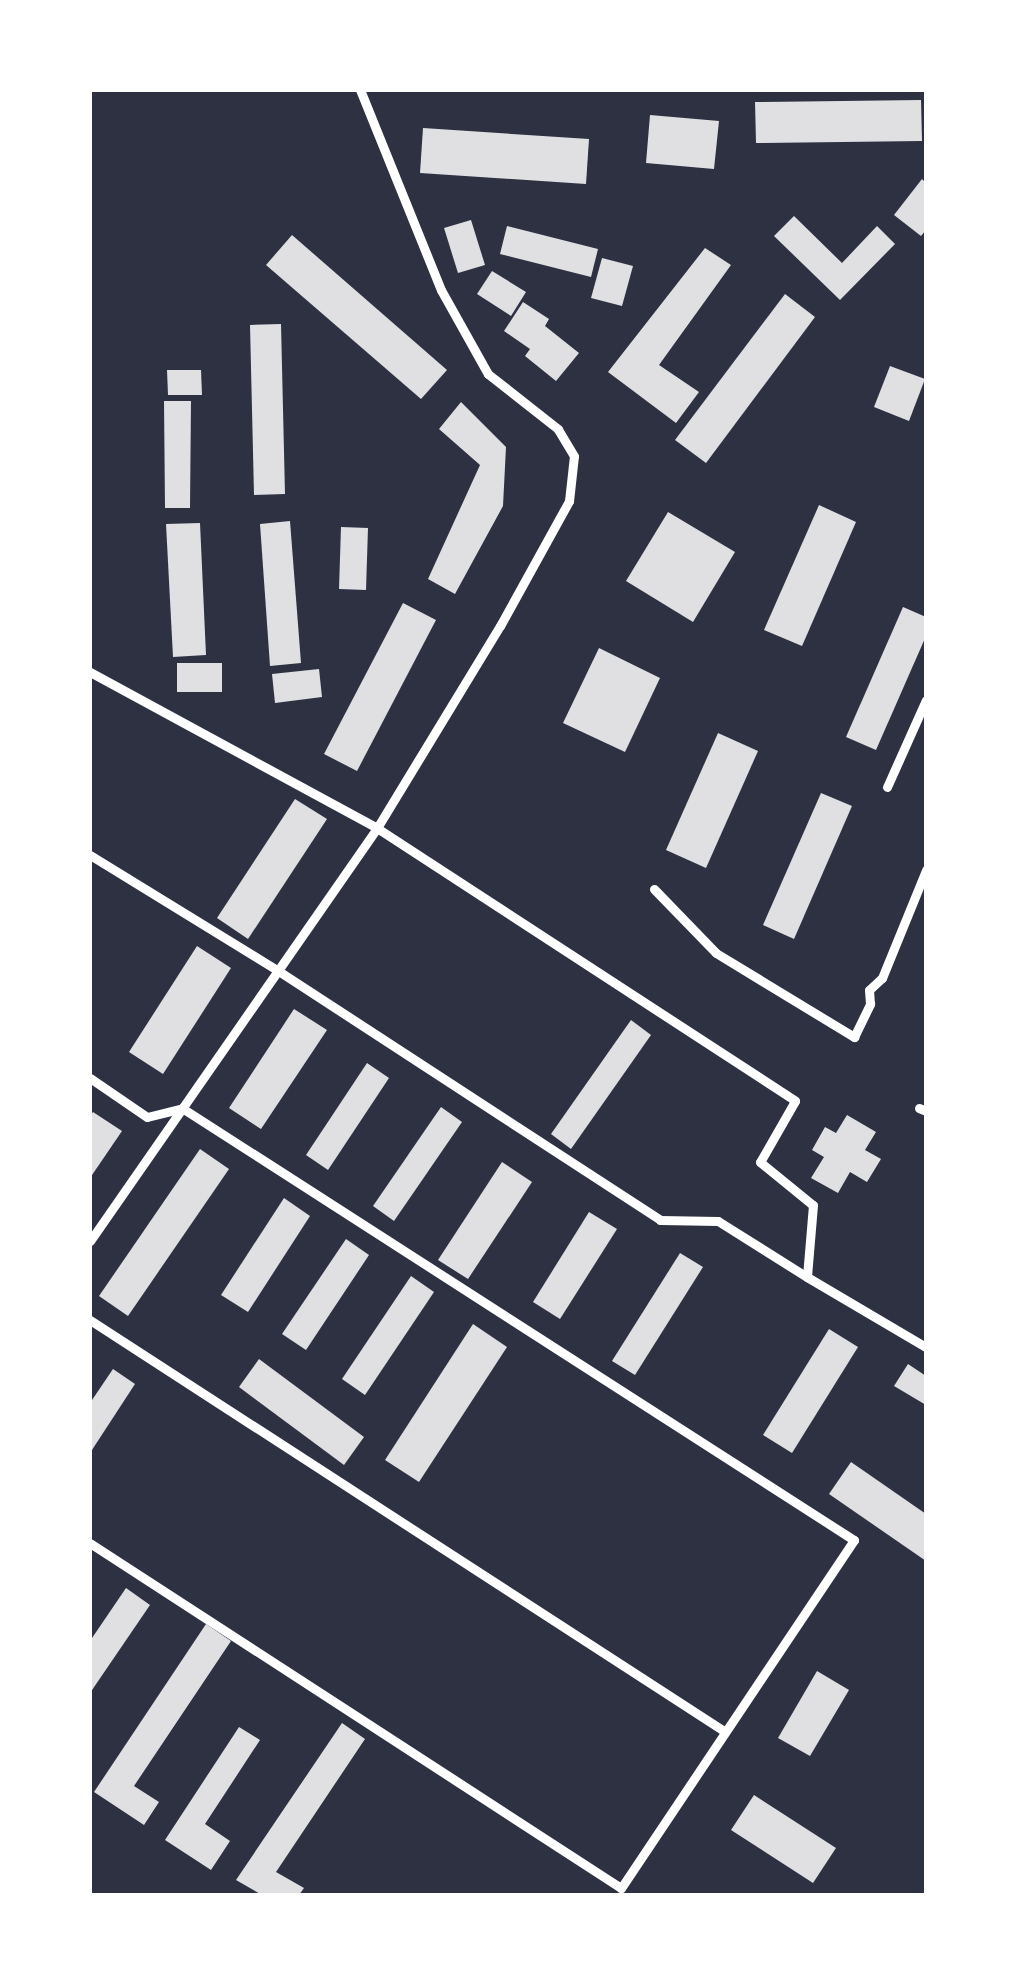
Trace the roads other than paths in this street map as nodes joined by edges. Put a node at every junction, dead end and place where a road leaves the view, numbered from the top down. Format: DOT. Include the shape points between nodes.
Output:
graph roads {
  1 [pos="360,90"];
  2 [pos="90,672"];
  3 [pos="926,700"];
  4 [pos="887,787"];
  5 [pos="377,828"];
  6 [pos="90,855"];
  7 [pos="926,870"];
  8 [pos="654,890"];
  9 [pos="277,970"];
  10 [pos="90,1078"];
  11 [pos="182,1108"];
  12 [pos="90,1240"];
  13 [pos="807,1277"];
  14 [pos="90,1320"];
  15 [pos="926,1348"];
  16 [pos="90,1543"];
  17 [pos="724,1731"];
  1 -- 5 [label="street" via="442,290 488,374 558,429 574,456 569,501"];
  2 -- 5 [label="street"];
  3 -- 4 [label="street"];
  5 -- 9 [label="street"];
  5 -- 13 [label="street" via="795,1101 760,1162 813,1205"];
  6 -- 9 [label="street"];
  7 -- 8 [label="street" via="882,978 868,990 870,1004 854,1036 716,953"];
  9 -- 11 [label="street"];
  9 -- 13 [label="street" via="660,1220 718,1222"];
  10 -- 11 [label="street" via="147,1117"];
  11 -- 12 [label="street"];
  11 -- 17 [label="street" via="854,1540"];
  13 -- 15 [label="street"];
  14 -- 17 [label="street"];
  16 -- 17 [label="street" via="621,1888"];
}
